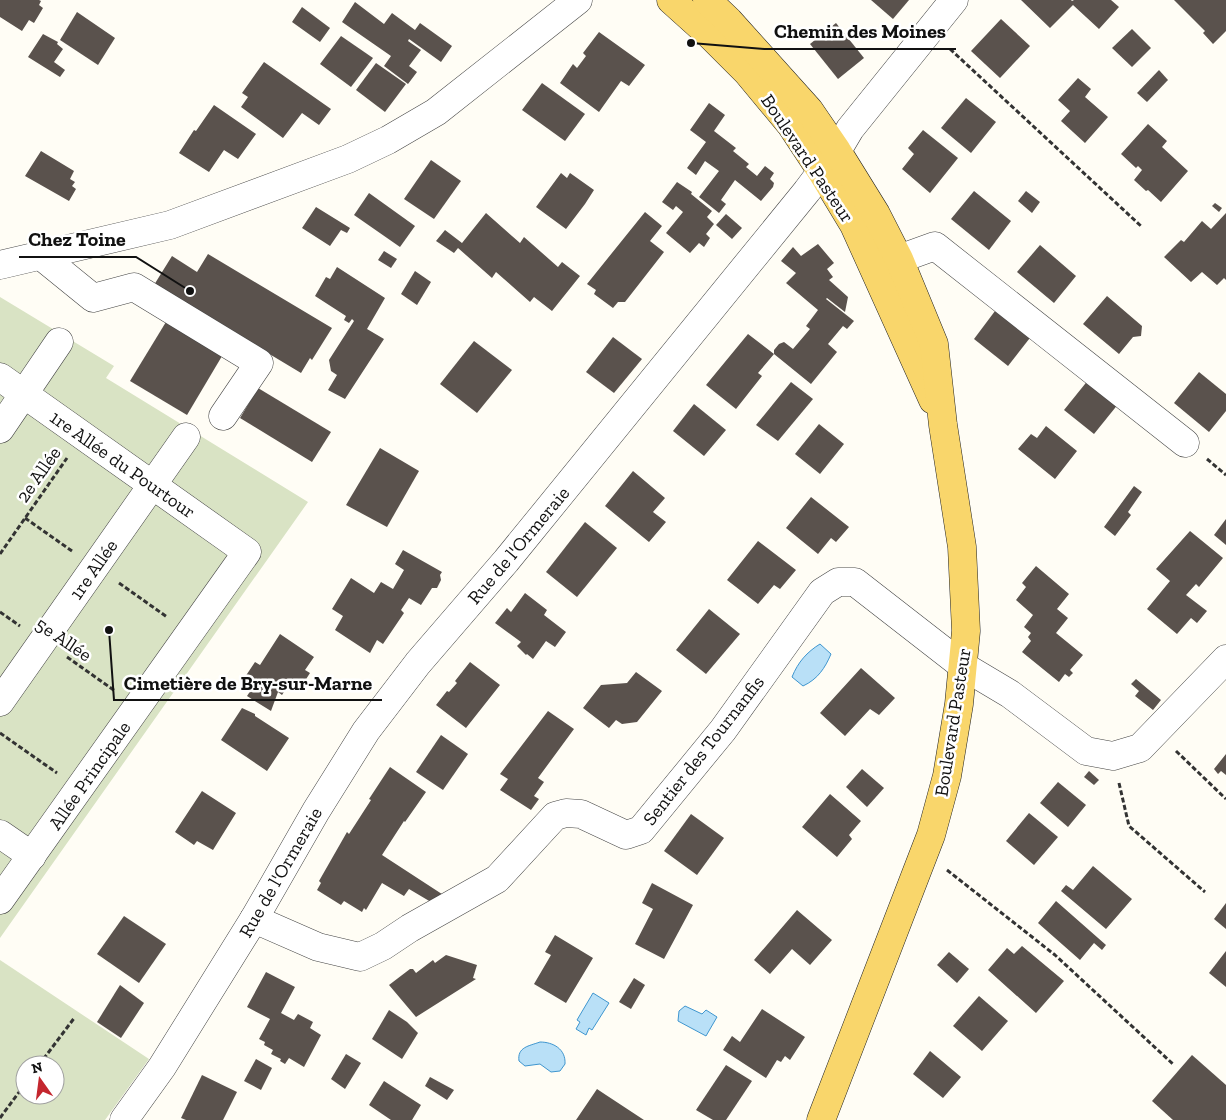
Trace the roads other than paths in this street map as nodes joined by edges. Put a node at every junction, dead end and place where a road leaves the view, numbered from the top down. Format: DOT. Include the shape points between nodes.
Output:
graph roads {
  1 [pos="578,0"];
  2 [pos="670,0"];
  3 [pos="707,0"];
  4 [pos="954,0"];
  5 [pos="830,161"];
  6 [pos="40,255"];
  7 [pos="899,259"];
  8 [pos="0,264"];
  9 [pos="59,342"];
  10 [pos="0,377"];
  11 [pos="24,394"];
  12 [pos="223,416"];
  13 [pos="943,425"];
  14 [pos="0,429"];
  15 [pos="186,437"];
  16 [pos="1195,450"];
  17 [pos="152,485"];
  18 [pos="247,552"];
  19 [pos="1226,659"];
  20 [pos="963,666"];
  21 [pos="0,702"];
  22 [pos="0,834"];
  23 [pos="32,856"];
  24 [pos="0,900"];
  25 [pos="254,919"];
  26 [pos="124,1120"];
  27 [pos="822,1120"];
  1 -- 6 [label="street" via="436,112 348,159 170,225"];
  2 -- 5 [label="main road, Boulevard Pasteur" via="748,72 791,125"];
  3 -- 5 [label="main road, Boulevard Pasteur" via="730,21 809,110"];
  4 -- 5 [label="street, Rue de l'Ormeraie" via="850,129"];
  5 -- 7 [label="main road, Boulevard Pasteur" via="876,214"];
  5 -- 13 [label="main road, Boulevard Pasteur" via="854,224"];
  5 -- 25 [label="street, Rue de l'Ormeraie" via="525,538 418,663 366,731"];
  6 -- 8 [label="street"];
  6 -- 12 [label="street" via="93,298 134,287 259,364"];
  7 -- 13 [label="main road, Boulevard Pasteur" via="934,344"];
  7 -- 16 [label="street" via="935,246"];
  9 -- 11 [label="street"];
  10 -- 11 [label="street, 1re Allée du Pourtour"];
  11 -- 14 [label="street"];
  11 -- 17 [label="street, 1re Allée du Pourtour"];
  13 -- 20 [label="main road, Boulevard Pasteur" via="962,547 966,631"];
  15 -- 17 [label="street, 1re Allée"];
  17 -- 18 [label="street, 1re Allée du Pourtour"];
  17 -- 21 [label="street, 1re Allée"];
  18 -- 23 [label="street, Allée Principale"];
  19 -- 20 [label="street, Sentier des Tournanfis" via="1140,748 1114,756 1086,751 1010,694"];
  20 -- 25 [label="street, Sentier des Tournanfis" via="855,582 838,582 822,592 724,730 641,830 626,835 582,814 555,816 498,879 360,957 318,946"];
  20 -- 27 [label="main road, Boulevard Pasteur" via="947,776 930,835"];
  22 -- 23 [label="street"];
  23 -- 24 [label="street, Allée Principale"];
  25 -- 26 [label="street, Rue de l'Ormeraie" via="162,1067"];
}
